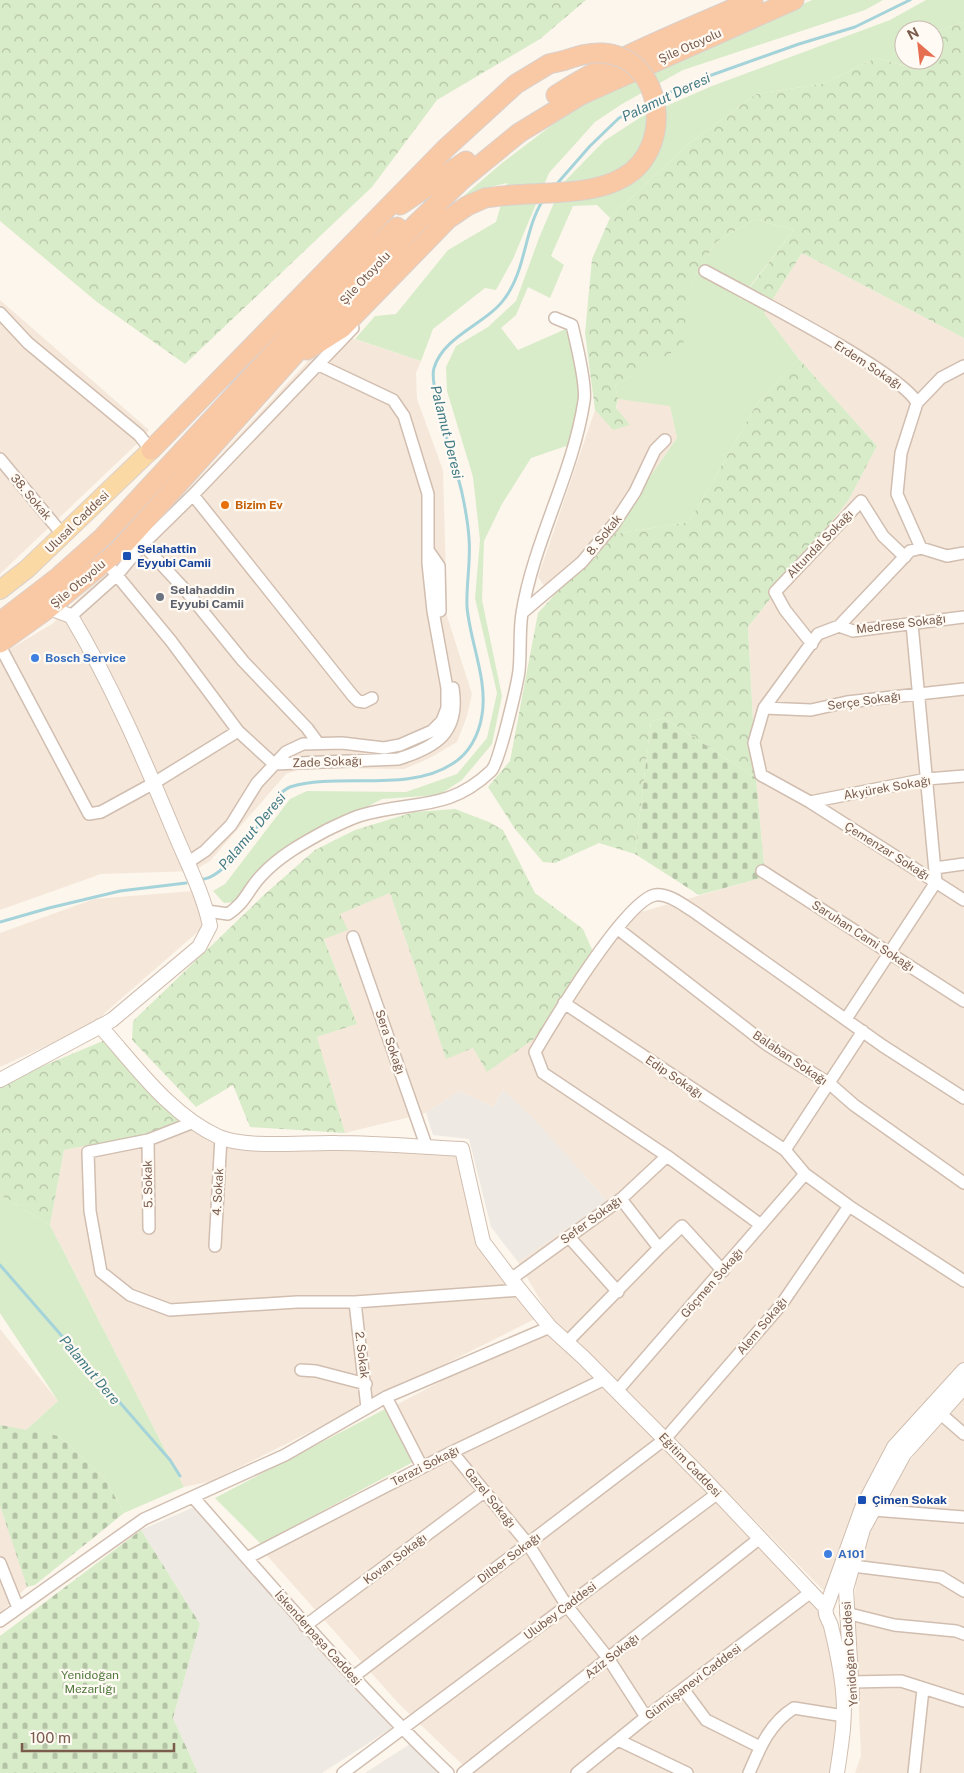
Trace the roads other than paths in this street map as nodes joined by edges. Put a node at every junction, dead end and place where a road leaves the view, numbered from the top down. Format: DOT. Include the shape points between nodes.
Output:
graph roads {
  1 [pos="753,0"];
  2 [pos="794,0"];
  3 [pos="466,161"];
  4 [pos="364,230"];
  5 [pos="705,271"];
  6 [pos="0,313"];
  7 [pos="554,318"];
  8 [pos="358,322"];
  9 [pos="289,361"];
  10 [pos="318,365"];
  11 [pos="964,366"];
  12 [pos="917,403"];
  13 [pos="233,424"];
  14 [pos="665,440"];
  15 [pos="239,448"];
  16 [pos="151,450"];
  17 [pos="0,459"];
  18 [pos="193,495"];
  19 [pos="63,535"];
  20 [pos="138,539"];
  21 [pos="922,548"];
  22 [pos="428,550"];
  23 [pos="964,553"];
  24 [pos="905,557"];
  25 [pos="111,568"];
  26 [pos="0,590"];
  27 [pos="49,608"];
  28 [pos="522,613"];
  29 [pos="71,616"];
  30 [pos="964,617"];
  31 [pos="0,622"];
  32 [pos="912,624"];
  33 [pos="839,626"];
  34 [pos="0,644"];
  35 [pos="812,644"];
  36 [pos="964,689"];
  37 [pos="920,693"];
  38 [pos="372,698"];
  39 [pos="764,708"];
  40 [pos="238,731"];
  41 [pos="318,743"];
  42 [pos="274,764"];
  43 [pos="964,776"];
  44 [pos="927,780"];
  45 [pos="154,783"];
  46 [pos="810,802"];
  47 [pos="187,863"];
  48 [pos="964,864"];
  49 [pos="934,868"];
  50 [pos="762,871"];
  51 [pos="936,882"];
  52 [pos="964,900"];
  53 [pos="207,911"];
  54 [pos="618,929"];
  55 [pos="353,937"];
  56 [pos="890,954"];
  57 [pos="964,1001"];
  58 [pos="564,1003"];
  59 [pos="846,1020"];
  60 [pos="100,1026"];
  61 [pos="863,1031"];
  62 [pos="0,1080"];
  63 [pos="830,1084"];
  64 [pos="964,1098"];
  65 [pos="194,1122"];
  66 [pos="221,1137"];
  67 [pos="148,1140"];
  68 [pos="427,1148"];
  69 [pos="785,1150"];
  70 [pos="667,1156"];
  71 [pos="805,1174"];
  72 [pos="964,1183"];
  73 [pos="621,1199"];
  74 [pos="849,1206"];
  75 [pos="761,1225"];
  76 [pos="149,1228"];
  77 [pos="569,1237"];
  78 [pos="215,1246"];
  79 [pos="658,1248"];
  80 [pos="723,1270"];
  81 [pos="511,1278"];
  82 [pos="964,1281"];
  83 [pos="520,1290"];
  84 [pos="618,1292"];
  85 [pos="355,1302"];
  86 [pos="550,1326"];
  87 [pos="567,1342"];
  88 [pos="302,1370"];
  89 [pos="964,1370"];
  90 [pos="605,1379"];
  91 [pos="366,1384"];
  92 [pos="964,1387"];
  93 [pos="617,1391"];
  94 [pos="386,1397"];
  95 [pos="367,1408"];
  96 [pos="935,1410"];
  97 [pos="964,1434"];
  98 [pos="665,1439"];
  99 [pos="452,1452"];
  100 [pos="422,1467"];
  101 [pos="484,1492"];
  102 [pos="718,1493"];
  103 [pos="193,1497"];
  104 [pos="868,1509"];
  105 [pos="964,1517"];
  106 [pos="760,1538"];
  107 [pos="528,1544"];
  108 [pos="247,1558"];
  109 [pos="0,1563"];
  110 [pos="852,1566"];
  111 [pos="964,1591"];
  112 [pos="811,1592"];
  113 [pos="566,1606"];
  114 [pos="18,1608"];
  115 [pos="846,1613"];
  116 [pos="828,1614"];
  117 [pos="0,1621"];
  118 [pos="305,1626"];
  119 [pos="964,1634"];
  120 [pos="608,1658"];
  121 [pos="353,1677"];
  122 [pos="851,1682"];
  123 [pos="683,1689"];
  124 [pos="923,1689"];
  125 [pos="964,1701"];
  126 [pos="844,1716"];
  127 [pos="646,1717"];
  128 [pos="402,1728"];
  129 [pos="618,1740"];
  130 [pos="760,1747"];
  131 [pos="343,1773"];
  132 [pos="448,1773"];
  133 [pos="463,1773"];
  134 [pos="577,1773"];
  135 [pos="687,1773"];
  136 [pos="749,1773"];
  137 [pos="837,1773"];
  138 [pos="847,1773"];
  139 [pos="914,1773"];
  1 -- 3 [label="highway, Şile Otoyolu" via="578,81"];
  2 -- 9 [label="highway, Şile Otoyolu" via="581,95 518,133 416,224"];
  3 -- 4 [label="highway"];
  3 -- 31 [label="highway, Şile Otoyolu" via="341,280 103,537 58,578"];
  4 -- 9 [label="highway, bridge" via="490,106 516,84 549,64 593,53 612,54 643,74 653,90 657,110 652,140 645,157 626,176 602,187 569,192 509,194 467,206 448,219 342,328"];
  4 -- 16 [label="highway"];
  5 -- 12 [label="street, Erdem Sokağı" via="874,367 913,394"];
  6 -- 16 [label="street" via="28,343 139,435"];
  7 -- 28 [label="street" via="572,325 585,399 578,432"];
  8 -- 10 [label="street"];
  9 -- 13 [label="highway, Şile Otoyolu"];
  10 -- 15 [label="street"];
  10 -- 22 [label="street" via="393,400 404,416 428,494"];
  11 -- 12 [label="street" via="941,378"];
  12 -- 21 [label="street" via="901,453 896,494"];
  13 -- 15 [label="street"];
  13 -- 20 [label="highway, Şile Otoyolu"];
  14 -- 28 [label="street, 8. Sokak" via="655,450 635,492 614,524 582,562"];
  15 -- 18 [label="street"];
  16 -- 19 [label="main road, Ulusal Caddesi"];
  17 -- 19 [label="street, 38. Sokak"];
  18 -- 20 [label="street"];
  18 -- 38 [label="street" via="353,696 364,702"];
  19 -- 26 [label="main road, Ulusal Caddesi"];
  20 -- 25 [label="highway, Şile Otoyolu"];
  20 -- 41 [label="street"];
  21 -- 23 [label="street" via="947,556"];
  21 -- 24 [label="street"];
  22 -- 41 [label="street" via="433,611 447,688 447,708 442,721 417,739 384,748"];
  22 -- 42 [label="street, Zade Sokağı" via="439,566 440,615 456,713 450,727 432,745 398,760"];
  24 -- 33 [label="street"];
  24 -- 35 [label="street, Altundal Sokağı" via="882,536 861,501 775,592"];
  25 -- 27 [label="highway, Şile Otoyolu"];
  25 -- 29 [label="street"];
  25 -- 40 [label="street, Zade Sokağı"];
  27 -- 29 [label="street"];
  27 -- 34 [label="highway, Şile Otoyolu"];
  28 -- 53 [label="street" via="518,671 493,769 450,799 361,815 329,829 292,850 260,877 241,905 228,914"];
  29 -- 45 [label="street" via="90,647"];
  30 -- 32 [label="street, Medrese Sokağı"];
  32 -- 33 [label="street, Medrese Sokağı" via="853,632"];
  32 -- 37 [label="street"];
  33 -- 35 [label="street" via="818,634"];
  34 -- 45 [label="street" via="89,814 102,812"];
  35 -- 39 [label="street"];
  36 -- 37 [label="street, Serçe Sokağı"];
  37 -- 39 [label="street, Serçe Sokağı" via="811,710"];
  37 -- 44 [label="street"];
  39 -- 46 [label="street" via="754,743 761,775"];
  40 -- 42 [label="street, Zade Sokağı"];
  40 -- 45 [label="street"];
  41 -- 42 [label="street" via="303,744 286,752"];
  42 -- 47 [label="street" via="257,783 231,825"];
  43 -- 44 [label="street, Akyürek Sokağı"];
  44 -- 46 [label="street, Akyürek Sokağı"];
  44 -- 49 [label="street"];
  45 -- 47 [label="street"];
  46 -- 51 [label="street, Çemenzar Sokağı"];
  47 -- 53 [label="street"];
  48 -- 49 [label="street"];
  49 -- 51 [label="street"];
  50 -- 56 [label="street, Saruhan Cami Sokağı"];
  51 -- 52 [label="street, Çemenzar Sokağı"];
  51 -- 56 [label="street"];
  53 -- 60 [label="street" via="210,926 199,947 112,1020"];
  54 -- 58 [label="street"];
  54 -- 59 [label="street" via="646,898 658,894 670,898 724,932"];
  54 -- 63 [label="street, Balaban Sokağı" via="766,1044"];
  55 -- 68 [label="street, Sera Sokağı"];
  56 -- 57 [label="street, Saruhan Cami Sokağı"];
  56 -- 59 [label="street"];
  58 -- 69 [label="street, Edip Sokağı"];
  58 -- 70 [label="street" via="535,1052 543,1073"];
  59 -- 61 [label="street"];
  60 -- 62 [label="street"];
  60 -- 65 [label="street" via="170,1103"];
  61 -- 63 [label="street"];
  61 -- 64 [label="street"];
  63 -- 69 [label="street"];
  63 -- 72 [label="street, Balaban Sokağı" via="854,1105"];
  65 -- 66 [label="street"];
  65 -- 67 [label="street"];
  66 -- 68 [label="street" via="255,1143"];
  66 -- 78 [label="street, 4. Sokak"];
  67 -- 76 [label="street, 5. Sokak"];
  67 -- 85 [label="street" via="88,1152 90,1211 100,1272 130,1295 170,1310 297,1302"];
  68 -- 81 [label="street, Eğitim Caddesi" via="462,1149 484,1242"];
  69 -- 71 [label="street, Edip Sokağı"];
  70 -- 73 [label="street, Sefer Sokağı"];
  70 -- 75 [label="street"];
  71 -- 74 [label="street, Edip Sokağı"];
  71 -- 75 [label="street, Göçmen Sokağı"];
  73 -- 77 [label="street, Sefer Sokağı"];
  73 -- 79 [label="street"];
  74 -- 82 [label="street, Edip Sokağı"];
  74 -- 98 [label="street, Alem Sokağı" via="781,1306"];
  75 -- 80 [label="street, Göçmen Sokağı"];
  77 -- 81 [label="street, Sefer Sokağı"];
  77 -- 84 [label="street"];
  79 -- 80 [label="street" via="682,1226"];
  79 -- 84 [label="street"];
  80 -- 93 [label="street, Göçmen Sokağı"];
  81 -- 83 [label="street, Eğitim Caddesi"];
  83 -- 85 [label="street"];
  83 -- 86 [label="street, Eğitim Caddesi"];
  84 -- 87 [label="street"];
  85 -- 91 [label="street, 2. Sokak"];
  86 -- 87 [label="street, Eğitim Caddesi"];
  86 -- 94 [label="street"];
  87 -- 90 [label="street, Eğitim Caddesi"];
  88 -- 91 [label="street"];
  89 -- 96 [label="street, Yenidoğan Caddesi"];
  90 -- 93 [label="street, Eğitim Caddesi"];
  90 -- 99 [label="street, Terazi Sokağı"];
  91 -- 95 [label="street, 2. Sokak"];
  92 -- 96 [label="street, Yenidoğan Caddesi"];
  93 -- 98 [label="street, Eğitim Caddesi"];
  94 -- 95 [label="street"];
  94 -- 100 [label="street"];
  95 -- 103 [label="street" via="285,1455"];
  96 -- 97 [label="street"];
  96 -- 104 [label="street, Yenidoğan Caddesi" via="894,1447"];
  98 -- 102 [label="street, Eğitim Caddesi"];
  98 -- 107 [label="street, Dilber Sokağı"];
  99 -- 100 [label="street, Terazi Sokağı"];
  99 -- 101 [label="street, Gazel Sokağı"];
  100 -- 108 [label="street, Terazi Sokağı"];
  101 -- 107 [label="street, Gazel Sokağı"];
  101 -- 118 [label="street, Kovan Sokağı"];
  102 -- 106 [label="street, Eğitim Caddesi"];
  102 -- 113 [label="street, Ulubey Caddesi"];
  103 -- 108 [label="street, İskenderpaşa Caddesi"];
  103 -- 114 [label="street" via="144,1519"];
  104 -- 105 [label="street"];
  104 -- 110 [label="street, Yenidoğan Caddesi"];
  104 -- 116 [label="street, Yenidoğan Caddesi"];
  106 -- 112 [label="street, Eğitim Caddesi"];
  106 -- 120 [label="street, Aziz Sokağı"];
  107 -- 113 [label="street, Gazel Sokağı"];
  107 -- 121 [label="street, Dilber Sokağı"];
  108 -- 118 [label="street, İskenderpaşa Caddesi"];
  109 -- 114 [label="street"];
  110 -- 111 [label="street" via="941,1577"];
  110 -- 115 [label="street, Yenidoğan Caddesi" via="846,1589"];
  112 -- 116 [label="street, Eğitim Caddesi"];
  112 -- 123 [label="street, Gümüşanevi Caddesi"];
  113 -- 120 [label="street, Gazel Sokağı"];
  113 -- 128 [label="street, Ulubey Caddesi"];
  114 -- 117 [label="street"];
  115 -- 116 [label="street" via="840,1602 830,1603"];
  115 -- 119 [label="street" via="894,1625"];
  115 -- 122 [label="street, Yenidoğan Caddesi"];
  116 -- 126 [label="street, Yenidoğan Caddesi" via="843,1691"];
  118 -- 121 [label="street, İskenderpaşa Caddesi"];
  120 -- 127 [label="street, Gazel Sokağı"];
  120 -- 133 [label="street, Aziz Sokağı"];
  121 -- 128 [label="street, İskenderpaşa Caddesi"];
  122 -- 124 [label="street" via="901,1682"];
  122 -- 138 [label="street, Yenidoğan Caddesi" via="854,1716"];
  123 -- 127 [label="street, Gümüşanevi Caddesi"];
  123 -- 130 [label="street" via="706,1720"];
  124 -- 125 [label="street"];
  124 -- 139 [label="street"];
  126 -- 130 [label="street" via="794,1708 779,1717"];
  126 -- 137 [label="street, Yenidoğan Caddesi"];
  127 -- 129 [label="street, Gümüşanevi Caddesi"];
  128 -- 131 [label="street, Ulubey Caddesi"];
  128 -- 132 [label="street, İskenderpaşa Caddesi"];
  129 -- 134 [label="street, Gümüşanevi Caddesi"];
  129 -- 135 [label="street"];
  130 -- 136 [label="street"];
}
